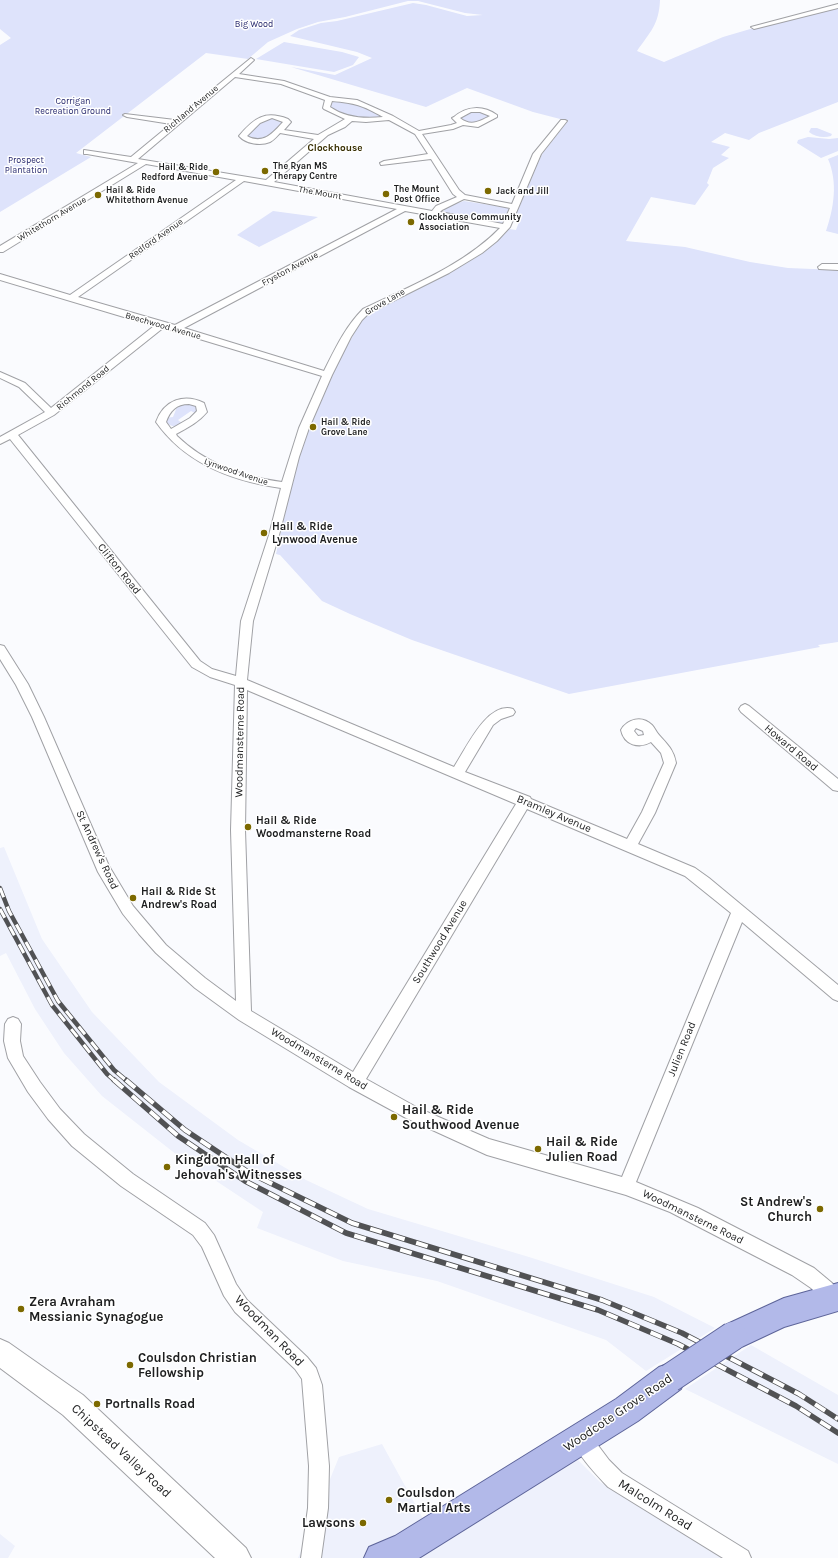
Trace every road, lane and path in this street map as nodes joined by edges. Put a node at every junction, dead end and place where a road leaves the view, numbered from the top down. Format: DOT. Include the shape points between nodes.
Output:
graph roads {
  1 [pos="838,6"];
  2 [pos="754,27"];
  3 [pos="251,60"];
  4 [pos="233,75"];
  5 [pos="329,99"];
  6 [pos="127,115"];
  7 [pos="391,117"];
  8 [pos="351,118"];
  9 [pos="562,121"];
  10 [pos="175,122"];
  11 [pos="462,123"];
  12 [pos="279,131"];
  13 [pos="418,133"];
  14 [pos="320,138"];
  15 [pos="87,152"];
  16 [pos="433,156"];
  17 [pos="133,160"];
  18 [pos="145,162"];
  19 [pos="384,164"];
  20 [pos="242,179"];
  21 [pos="268,183"];
  22 [pos="463,197"];
  23 [pos="515,206"];
  24 [pos="403,208"];
  25 [pos="434,214"];
  26 [pos="506,227"];
  27 [pos="0,250"];
  28 [pos="822,267"];
  29 [pos="838,268"];
  30 [pos="0,277"];
  31 [pos="70,299"];
  32 [pos="161,325"];
  33 [pos="176,328"];
  34 [pos="0,375"];
  35 [pos="327,375"];
  36 [pos="51,413"];
  37 [pos="169,434"];
  38 [pos="12,435"];
  39 [pos="0,441"];
  40 [pos="287,486"];
  41 [pos="274,535"];
  42 [pos="0,649"];
  43 [pos="241,682"];
  44 [pos="745,709"];
  45 [pos="509,712"];
  46 [pos="651,735"];
  47 [pos="458,772"];
  48 [pos="838,786"];
  49 [pos="525,801"];
  50 [pos="630,846"];
  51 [pos="739,911"];
  52 [pos="838,994"];
  53 [pos="244,1015"];
  54 [pos="13,1024"];
  55 [pos="355,1082"];
  56 [pos="626,1187"];
  57 [pos="836,1298"];
  58 [pos="0,1352"];
  59 [pos="581,1439"];
  60 [pos="394,1555"];
  61 [pos="236,1558"];
  62 [pos="312,1558"];
  63 [pos="741,1558"];
  1 -- 2 [label="street"];
  3 -- 4 [label="street, Richland Avenue"];
  4 -- 5 [label="street" via="282,82"];
  4 -- 10 [label="street, Richland Avenue"];
  5 -- 7 [label="street" via="369,106"];
  5 -- 8 [label="street" via="326,108"];
  6 -- 10 [label="street"];
  7 -- 8 [label="street" via="375,120"];
  7 -- 13 [label="street"];
  8 -- 14 [label="street"];
  9 -- 23 [label="street, Grove Lane" via="537,154"];
  10 -- 17 [label="street, Richland Avenue"];
  11 -- 13 [label="street"];
  12 -- 12 [label="street" via="264,141 243,138 264,116 286,120"];
  12 -- 14 [label="street"];
  13 -- 16 [label="street"];
  14 -- 21 [label="street"];
  15 -- 17 [label="street, The Mount"];
  16 -- 19 [label="street"];
  16 -- 22 [label="street" via="456,192"];
  17 -- 18 [label="street, The Mount"];
  18 -- 20 [label="street, The Mount"];
  18 -- 27 [label="street, Whitethorn Avenue"];
  20 -- 21 [label="street, The Mount"];
  20 -- 31 [label="street, Redford Avenue"];
  21 -- 24 [label="street, The Mount"];
  22 -- 23 [label="street"];
  22 -- 25 [label="street" via="439,208"];
  23 -- 26 [label="street, Grove Lane"];
  24 -- 25 [label="street, The Mount"];
  24 -- 33 [label="street, Fryston Avenue"];
  25 -- 26 [label="street, The Mount"];
  26 -- 35 [label="street, Grove Lane" via="489,244 459,263 366,311 346,337"];
  28 -- 29 [label="street"];
  30 -- 31 [label="street, Beechwood Avenue"];
  31 -- 32 [label="street, Beechwood Avenue"];
  32 -- 33 [label="street, Beechwood Avenue"];
  32 -- 36 [label="street, Richmond Road"];
  33 -- 35 [label="street, Beechwood Avenue"];
  34 -- 36 [label="street" via="22,385"];
  35 -- 40 [label="street, Grove Lane" via="304,428"];
  36 -- 38 [label="street, Richmond Road"];
  37 -- 40 [label="street, Lynwood Avenue" via="201,460 261,482"];
  38 -- 39 [label="street, Richmond Road"];
  38 -- 43 [label="street, Clifton Road" via="196,664 211,674"];
  40 -- 41 [label="street, Grove Lane"];
  41 -- 43 [label="street, Woodmansterne Road" via="247,621"];
  42 -- 53 [label="street, St Andrew's Road" via="38,717 103,868 128,910 161,949"];
  43 -- 47 [label="street, Bramley Avenue"];
  43 -- 53 [label="street, Woodmansterne Road" via="238,830"];
  44 -- 48 [label="street, Howard Road"];
  45 -- 47 [label="street" via="497,715 489,722"];
  46 -- 50 [label="street" via="666,750 670,756 670,763"];
  47 -- 49 [label="street, Bramley Avenue"];
  49 -- 50 [label="street, Bramley Avenue"];
  49 -- 55 [label="street, Southwood Avenue"];
  50 -- 51 [label="street, Bramley Avenue" via="690,872"];
  51 -- 52 [label="street, Bramley Avenue"];
  51 -- 56 [label="street, Julien Road"];
  53 -- 55 [label="street, Woodmansterne Road"];
  54 -- 62 [label="street, Woodman Road" via="12,1041 16,1058 54,1114 78,1140 127,1180 199,1229 208,1241 230,1290 242,1306 310,1374 319,1466 318,1508"];
  55 -- 56 [label="street, Woodmansterne Road" via="412,1113 487,1147"];
  56 -- 57 [label="street, Woodmansterne Road" via="675,1206 803,1272"];
  57 -- 59 [label="main road, Woodcote Grove Road, bridge" via="780,1313 756,1323"];
  58 -- 61 [label="main road, Chipstead Valley Road" via="73,1405"];
  59 -- 60 [label="main road, Woodcote Grove Road"];
  59 -- 63 [label="street, Malcolm Road" via="615,1480"];
}
